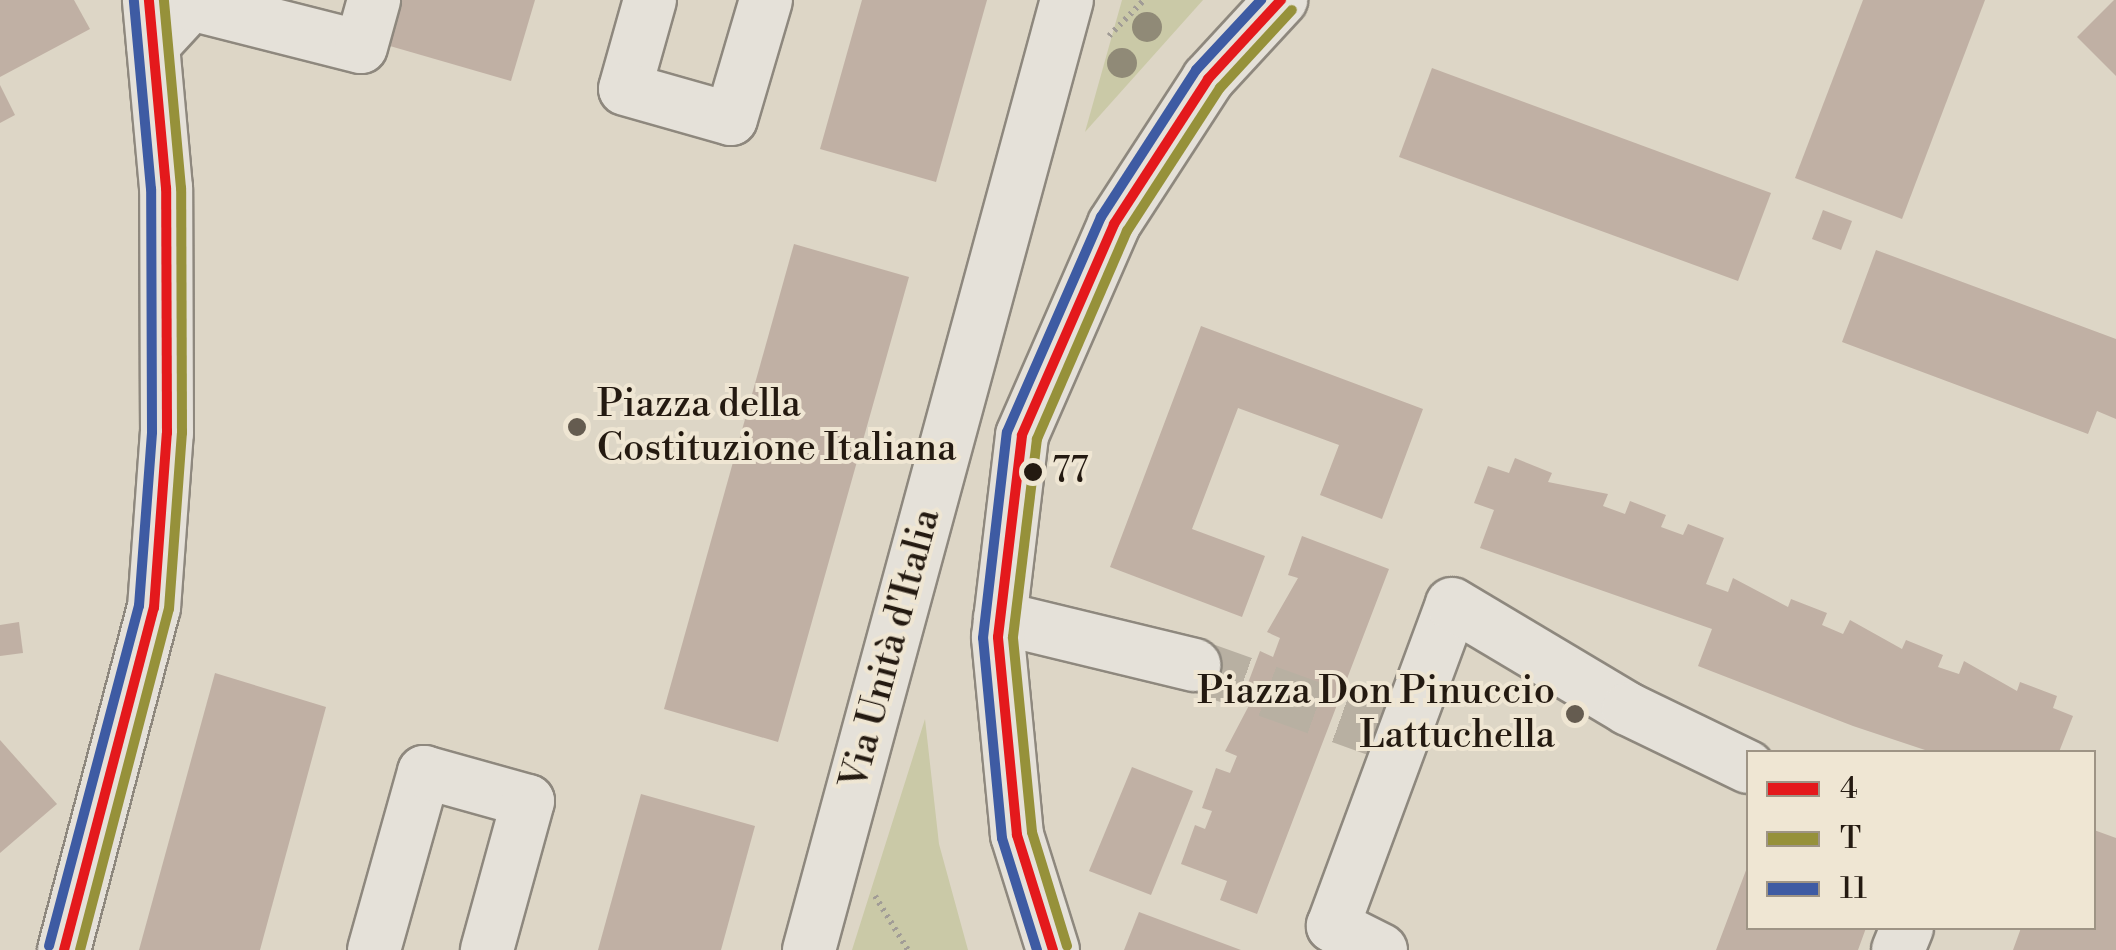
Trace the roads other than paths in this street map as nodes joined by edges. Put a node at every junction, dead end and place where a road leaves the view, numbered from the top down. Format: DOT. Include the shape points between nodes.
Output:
graph roads {
  1 [pos="268,0"];
  2 [pos="324,0"];
  3 [pos="374,0"];
  4 [pos="650,0"];
  5 [pos="766,0"];
  6 [pos="1067,0"];
  7 [pos="1280,0"];
  8 [pos="151,22"];
  9 [pos="1000,618"];
  10 [pos="1194,665"];
  11 [pos="1746,765"];
  12 [pos="64,950"];
  13 [pos="374,950"];
  14 [pos="487,950"];
  15 [pos="808,950"];
  16 [pos="1053,950"];
  17 [pos="1381,950"];
  1 -- 2 [label="street" via="320,16"];
  3 -- 8 [label="street" via="360,47 191,4"];
  4 -- 5 [label="street" via="625,89 731,120"];
  6 -- 15 [label="street, Via Unità d'Italia"];
  7 -- 9 [label="street" via="1208,78 1114,224 1022,435"];
  8 -- 12 [label="street" via="166,188 167,433 154,608"];
  9 -- 10 [label="street"];
  9 -- 16 [label="street" via="1017,835"];
  11 -- 17 [label="street" via="1628,710 1452,604 1333,926"];
  13 -- 14 [label="street" via="424,772 528,801"];
}
